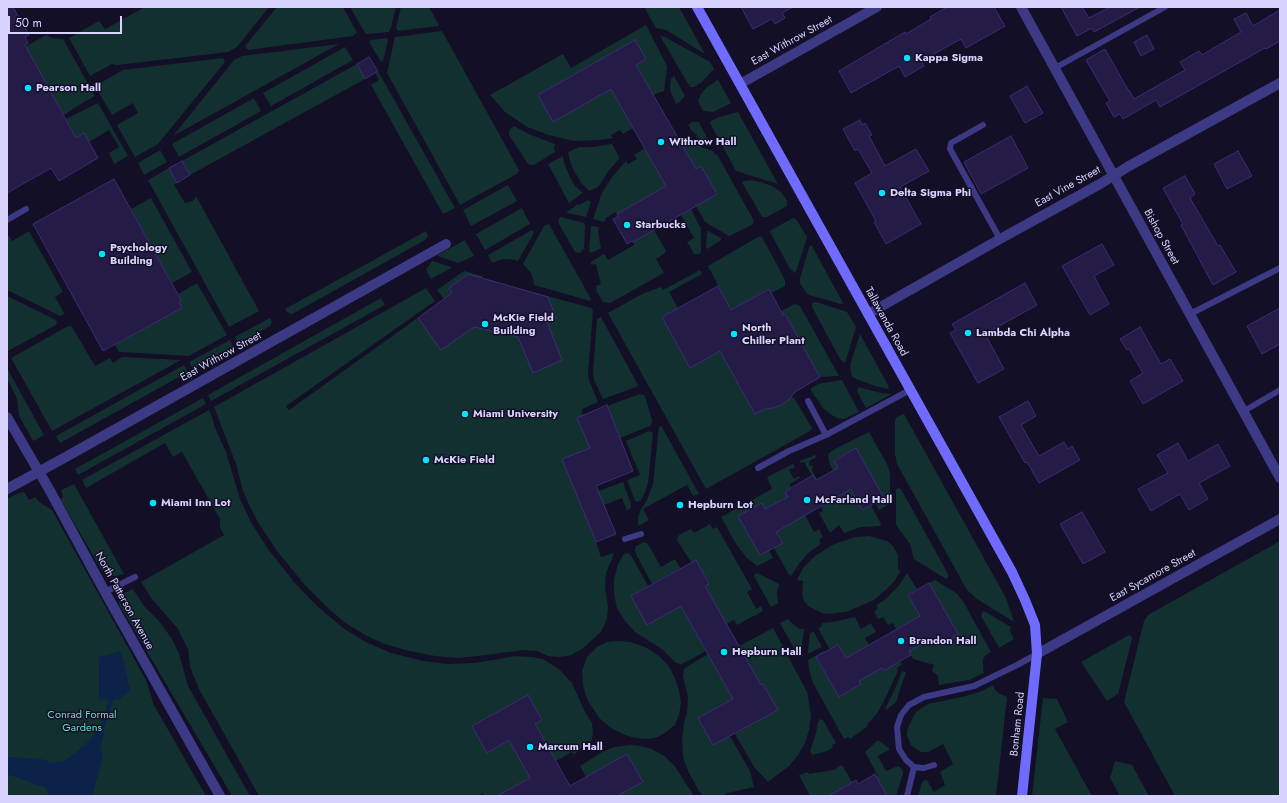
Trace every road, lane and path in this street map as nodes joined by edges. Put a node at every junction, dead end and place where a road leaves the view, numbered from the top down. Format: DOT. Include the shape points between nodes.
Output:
graph roads {
  1 [pos="697,7"];
  2 [pos="877,7"];
  3 [pos="1021,7"];
  4 [pos="1165,7"];
  5 [pos="1055,68"];
  6 [pos="1280,83"];
  7 [pos="740,84"];
  8 [pos="983,125"];
  9 [pos="1114,175"];
  10 [pos="26,209"];
  11 [pos="7,220"];
  12 [pos="1000,239"];
  13 [pos="446,244"];
  14 [pos="1280,268"];
  15 [pos="868,314"];
  16 [pos="1190,314"];
  17 [pos="910,390"];
  18 [pos="1280,390"];
  19 [pos="808,401"];
  20 [pos="1244,411"];
  21 [pos="7,417"];
  22 [pos="826,435"];
  23 [pos="758,468"];
  24 [pos="38,471"];
  25 [pos="1280,478"];
  26 [pos="7,489"];
  27 [pos="1280,518"];
  28 [pos="641,534"];
  29 [pos="625,539"];
  30 [pos="135,576"];
  31 [pos="105,592"];
  32 [pos="1037,654"];
  33 [pos="934,765"];
  34 [pos="914,767"];
  35 [pos="220,796"];
  36 [pos="907,796"];
  37 [pos="1022,796"];
  1 -- 7 [label="street, Tallawanda Road"];
  2 -- 7 [label="street, East Withrow Street"];
  3 -- 5 [label="street, Bishop Street"];
  4 -- 5 [label="lane"];
  5 -- 9 [label="street, Bishop Street"];
  6 -- 9 [label="street, East Vine Street"];
  7 -- 15 [label="street, Tallawanda Road"];
  8 -- 12 [label="lane" via="951,143 950,149"];
  9 -- 12 [label="street, East Vine Street"];
  9 -- 16 [label="street, Bishop Street"];
  10 -- 11 [label="lane"];
  12 -- 15 [label="street, East Vine Street"];
  13 -- 24 [label="street, East Withrow Street"];
  14 -- 16 [label="lane"];
  15 -- 17 [label="street, Tallawanda Road"];
  16 -- 20 [label="street, Bishop Street"];
  17 -- 22 [label="lane"];
  17 -- 32 [label="street, Tallawanda Road" via="1012,572 1035,625"];
  18 -- 20 [label="lane"];
  19 -- 22 [label="lane"];
  20 -- 25 [label="street, Bishop Street"];
  21 -- 24 [label="street, North Patterson Avenue"];
  22 -- 23 [label="lane"];
  24 -- 26 [label="street, East Withrow Street"];
  24 -- 31 [label="street, North Patterson Avenue"];
  27 -- 32 [label="street, East Sycamore Street"];
  28 -- 29 [label="lane"];
  30 -- 31 [label="lane"];
  31 -- 35 [label="street, North Patterson Avenue"];
  32 -- 34 [label="lane" via="974,686 924,697 909,705 901,715 897,737 902,755"];
  32 -- 37 [label="street, Bonham Road"];
  33 -- 34 [label="lane"];
  34 -- 36 [label="lane"];
}
